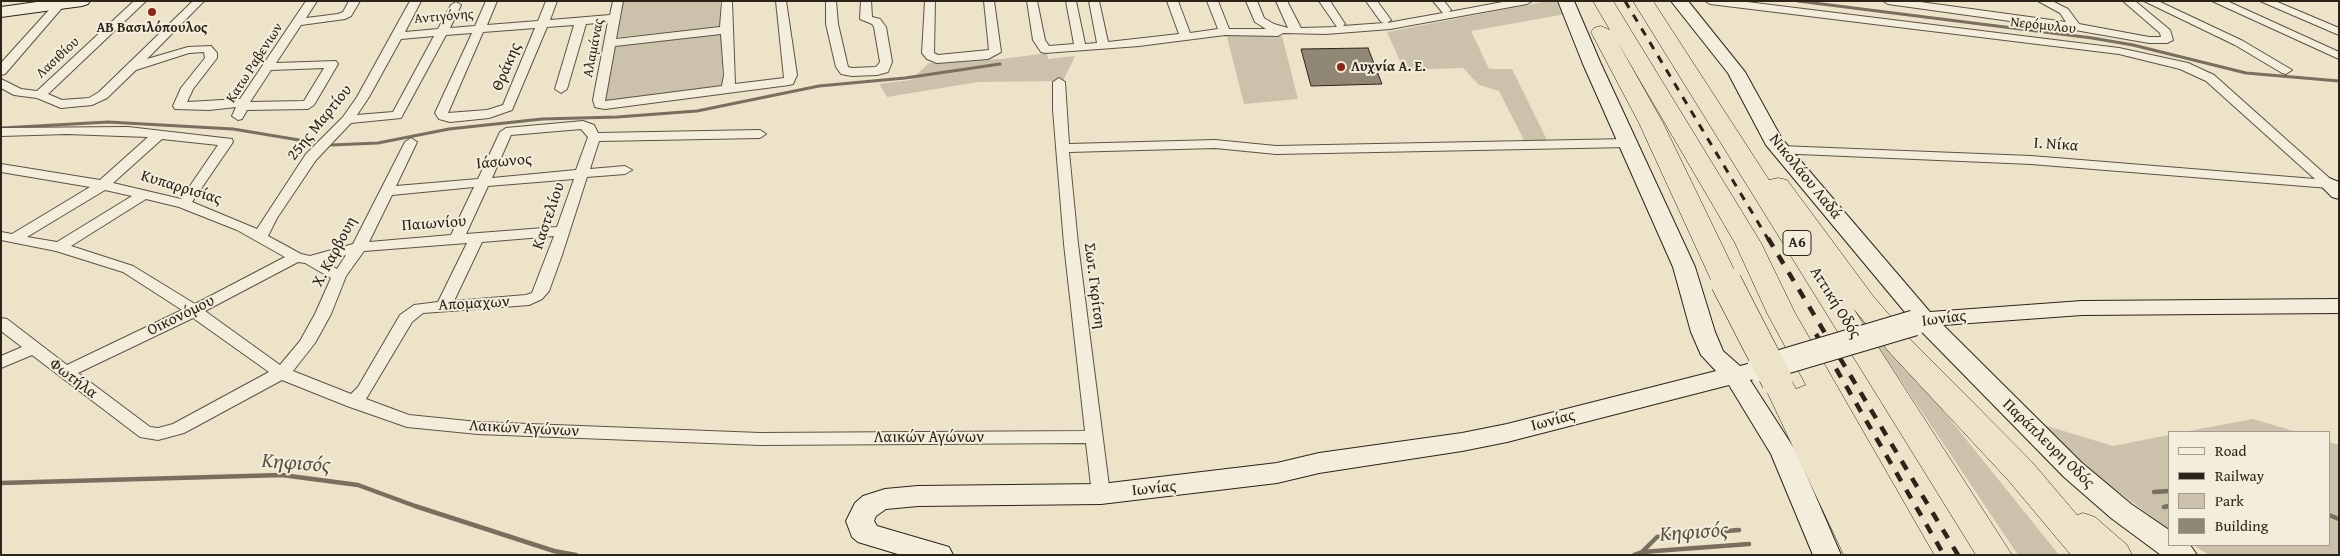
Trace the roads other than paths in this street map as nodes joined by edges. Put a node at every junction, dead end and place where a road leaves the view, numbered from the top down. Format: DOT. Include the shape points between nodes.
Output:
graph roads {
  1 [pos="82,1"];
  2 [pos="140,1"];
  3 [pos="199,1"];
  4 [pos="312,1"];
  5 [pos="355,1"];
  6 [pos="416,1"];
  7 [pos="492,1"];
  8 [pos="552,1"];
  9 [pos="618,1"];
  10 [pos="727,1"];
  11 [pos="781,1"];
  12 [pos="831,1"];
  13 [pos="866,1"];
  14 [pos="930,1"];
  15 [pos="989,1"];
  16 [pos="1032,1"];
  17 [pos="1071,1"];
  18 [pos="1094,1"];
  19 [pos="1172,1"];
  20 [pos="1212,1"];
  21 [pos="1251,1"];
  22 [pos="1281,1"];
  23 [pos="1324,1"];
  24 [pos="1371,1"];
  25 [pos="1491,1"];
  26 [pos="1527,1"];
  27 [pos="1603,1"];
  28 [pos="1643,1"];
  29 [pos="1679,1"];
  30 [pos="1710,1"];
  31 [pos="1888,1"];
  32 [pos="2042,1"];
  33 [pos="2128,1"];
  34 [pos="2149,1"];
  35 [pos="2217,1"];
  36 [pos="2264,1"];
  37 [pos="61,3"];
  38 [pos="1569,3"];
  39 [pos="456,5"];
  40 [pos="1442,5"];
  41 [pos="1,12"];
  42 [pos="614,18"];
  43 [pos="581,20"];
  44 [pos="1385,20"];
  45 [pos="300,22"];
  46 [pos="543,24"];
  47 [pos="1340,24"];
  48 [pos="2075,27"];
  49 [pos="479,29"];
  50 [pos="726,30"];
  51 [pos="1281,30"];
  52 [pos="1309,30"];
  53 [pos="1297,31"];
  54 [pos="443,32"];
  55 [pos="1225,32"];
  56 [pos="2339,32"];
  57 [pos="395,36"];
  58 [pos="1186,38"];
  59 [pos="610,43"];
  60 [pos="1103,46"];
  61 [pos="1080,48"];
  62 [pos="2339,56"];
  63 [pos="267,67"];
  64 [pos="128,68"];
  65 [pos="2286,70"];
  66 [pos="1,71"];
  67 [pos="1059,82"];
  68 [pos="1,83"];
  69 [pos="561,88"];
  70 [pos="728,88"];
  71 [pos="40,95"];
  72 [pos="1704,96"];
  73 [pos="242,108"];
  74 [pos="347,120"];
  75 [pos="1,132"];
  76 [pos="760,134"];
  77 [pos="158,135"];
  78 [pos="594,137"];
  79 [pos="411,142"];
  80 [pos="1628,143"];
  81 [pos="1064,148"];
  82 [pos="1780,150"];
  83 [pos="1,168"];
  84 [pos="625,170"];
  85 [pos="583,174"];
  86 [pos="482,182"];
  87 [pos="103,184"];
  88 [pos="2336,187"];
  89 [pos="386,191"];
  90 [pos="145,194"];
  91 [pos="184,204"];
  92 [pos="270,218"];
  93 [pos="242,227"];
  94 [pos="562,231"];
  95 [pos="8,237"];
  96 [pos="260,237"];
  97 [pos="476,239"];
  98 [pos="456,240"];
  99 [pos="59,247"];
  100 [pos="359,247"];
  101 [pos="303,259"];
  102 [pos="339,276"];
  103 [pos="529,300"];
  104 [pos="444,305"];
  105 [pos="2339,306"];
  106 [pos="194,311"];
  107 [pos="1781,313"];
  108 [pos="1919,322"];
  109 [pos="1,323"];
  110 [pos="33,348"];
  111 [pos="1,363"];
  112 [pos="1746,371"];
  113 [pos="65,373"];
  114 [pos="281,373"];
  115 [pos="353,402"];
  116 [pos="146,433"];
  117 [pos="1093,436"];
  118 [pos="2020,471"];
  119 [pos="1101,494"];
  120 [pos="2168,545"];
  121 [pos="2170,546"];
  122 [pos="939,555"];
  123 [pos="1827,555"];
  124 [pos="1862,555"];
  125 [pos="1891,555"];
  126 [pos="1917,555"];
  127 [pos="1995,555"];
  128 [pos="2092,555"];
  129 [pos="2115,555"];
  130 [pos="2183,555"];
  1 -- 37 [label="street"];
  2 -- 71 [label="street, Λασιθίου"];
  3 -- 64 [label="street"];
  4 -- 45 [label="street, Κατω Ραβενιων"];
  5 -- 45 [label="street" via="347,14 341,17"];
  6 -- 57 [label="street, 25ης Μαρτίου"];
  7 -- 49 [label="street"];
  8 -- 46 [label="street, Θράκης"];
  9 -- 42 [label="street, Αλαμάνας"];
  10 -- 50 [label="street"];
  11 -- 70 [label="street" via="792,79"];
  12 -- 13 [label="street" via="832,24 842,67 845,71 869,72 886,67 880,27 876,21 866,19"];
  14 -- 15 [label="street" via="928,52 937,59 996,52"];
  16 -- 61 [label="street" via="1045,50"];
  17 -- 61 [label="street"];
  18 -- 60 [label="street"];
  19 -- 58 [label="street"];
  20 -- 55 [label="street"];
  21 -- 51 [label="street" via="1263,24"];
  22 -- 53 [label="street"];
  23 -- 47 [label="street"];
  24 -- 44 [label="street"];
  25 -- 40 [label="street"];
  26 -- 52 [label="street" via="1390,26 1326,32"];
  27 -- 107 [label="highway" via="1748,243"];
  28 -- 72 [label="highway, Αττική Οδός / Α6"];
  29 -- 82 [label="street, Νικολάου Λαδά" via="1732,67"];
  30 -- 88 [label="street, Νερόμυλου" via="2120,51 2184,66 2210,78"];
  31 -- 48 [label="street"];
  32 -- 48 [label="street" via="2064,11"];
  33 -- 48 [label="street" via="2166,32 2168,40 2149,40"];
  34 -- 65 [label="street" via="2239,43"];
  35 -- 62 [label="street"];
  36 -- 56 [label="street"];
  37 -- 41 [label="street"];
  37 -- 66 [label="street"];
  38 -- 80 [label="street"];
  38 -- 124 [label="highway, bridge" via="1651,123"];
  39 -- 54 [label="street"];
  40 -- 44 [label="street"];
  42 -- 43 [label="street, Αντιγόνης"];
  42 -- 59 [label="street, Αλαμάνας"];
  43 -- 46 [label="street, Αντιγόνης"];
  43 -- 69 [label="street"];
  44 -- 47 [label="street"];
  45 -- 63 [label="street, Κατω Ραβενιων"];
  46 -- 49 [label="street, Αντιγόνης"];
  46 -- 49 [label="street, Θράκης" via="508,107 489,114 450,118 441,113"];
  47 -- 52 [label="street"];
  49 -- 54 [label="street, Αντιγόνης"];
  50 -- 59 [label="street"];
  50 -- 70 [label="street"];
  51 -- 53 [label="street"];
  51 -- 55 [label="street" via="1275,34"];
  52 -- 53 [label="street"];
  54 -- 57 [label="street, Αντιγόνης"];
  54 -- 74 [label="street" via="397,115"];
  55 -- 58 [label="street"];
  57 -- 74 [label="street, 25ης Μαρτίου"];
  58 -- 60 [label="street"];
  59 -- 70 [label="street, Αλαμάνας" via="599,104"];
  60 -- 61 [label="street"];
  63 -- 73 [label="street, Κατω Ραβενιων"];
  63 -- 73 [label="street" via="332,64 308,105"];
  64 -- 71 [label="street" via="103,95 86,102 61,104"];
  64 -- 73 [label="street" via="188,50 208,48 211,58 187,88 179,106"];
  67 -- 81 [label="street, Σωτ. Γκρίτση"];
  68 -- 71 [label="street" via="18,92"];
  72 -- 118 [label="highway" via="1739,135 1894,339"];
  72 -- 127 [label="highway, Αττική Οδός / Α6"];
  74 -- 92 [label="street, 25ης Μαρτίου" via="311,157"];
  75 -- 77 [label="street" via="120,131"];
  76 -- 78 [label="street"];
  77 -- 87 [label="street"];
  77 -- 91 [label="street" via="226,142"];
  78 -- 85 [label="street, Καστελίου"];
  78 -- 86 [label="street" via="583,125 506,132"];
  79 -- 89 [label="street, Χ. Καρβουη"];
  80 -- 81 [label="street" via="1276,150 1215,144"];
  80 -- 112 [label="street" via="1684,267 1714,355"];
  81 -- 117 [label="street, Σωτ. Γκρίτση" via="1071,244"];
  82 -- 88 [label="street, Ι. Νίκα" via="2031,160"];
  82 -- 108 [label="street, Νικολάου Λαδά"];
  83 -- 87 [label="street, Κυπαρρισίας"];
  84 -- 85 [label="street, Ιάσωνος"];
  85 -- 86 [label="street, Ιάσωνος"];
  85 -- 94 [label="street, Καστελίου"];
  86 -- 89 [label="street, Ιάσωνος"];
  86 -- 98 [label="street"];
  87 -- 90 [label="street, Κυπαρρισίας"];
  87 -- 95 [label="street"];
  89 -- 100 [label="street, Χ. Καρβουη"];
  90 -- 91 [label="street, Κυπαρρισίας"];
  90 -- 99 [label="street"];
  91 -- 93 [label="street, Κυπαρρισίας"];
  92 -- 93 [label="street"];
  92 -- 96 [label="street, 25ης Μαρτίου"];
  93 -- 96 [label="street, Κυπαρρισίας"];
  94 -- 97 [label="street, Παιωνίου"];
  94 -- 103 [label="street, Καστελίου" via="541,291"];
  95 -- 99 [label="street, Λαικών Αγώνων"];
  96 -- 101 [label="street, Κυπαρρισίας"];
  97 -- 98 [label="street, Παιωνίου"];
  97 -- 104 [label="street"];
  98 -- 100 [label="street, Παιωνίου"];
  99 -- 106 [label="street, Λαικών Αγώνων" via="128,269"];
  100 -- 101 [label="street, Παιωνίου"];
  100 -- 102 [label="street, Χ. Καρβουη"];
  101 -- 102 [label="street, Κυπαρρισίας"];
  101 -- 106 [label="street, Οικονόμου"];
  102 -- 114 [label="street, Χ. Καρβουη" via="307,343"];
  103 -- 104 [label="street, Απομαχων"];
  104 -- 115 [label="street, Απομαχων" via="419,308 406,320 364,391"];
  105 -- 108 [label="street, Ιωνίας" via="2082,308"];
  106 -- 113 [label="street, Οικονόμου"];
  106 -- 114 [label="street, Λαικών Αγώνων"];
  107 -- 125 [label="highway" via="1796,368 1826,433"];
  107 -- 126 [label="highway"];
  108 -- 112 [label="street, Ιωνίας, bridge"];
  108 -- 120 [label="street, Παράπλευρη Οδός" via="2088,484"];
  109 -- 110 [label="street, Φωτήλα"];
  110 -- 111 [label="street"];
  110 -- 113 [label="street, Φωτήλα"];
  112 -- 119 [label="street, Ιωνίας" via="1480,438 1230,480"];
  112 -- 123 [label="street"];
  113 -- 116 [label="street, Φωτήλα"];
  114 -- 115 [label="street, Λαικών Αγώνων"];
  114 -- 116 [label="street, Χ. Καρβουη" via="178,429"];
  115 -- 117 [label="street, Λαικών Αγώνων" via="407,421 478,428 760,439"];
  117 -- 119 [label="street, Σωτ. Γκρίτση"];
  118 -- 128 [label="highway"];
  118 -- 129 [label="highway"];
  119 -- 122 [label="street, Ιωνίας" via="918,496 885,499 865,510 860,521 868,534"];
  121 -- 130 [label="street, Παράπλευρη Οδός"];
}
